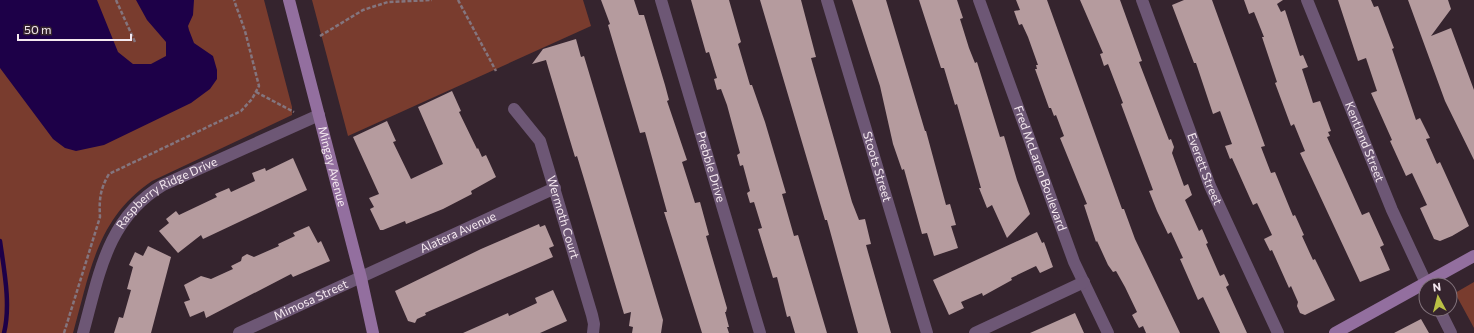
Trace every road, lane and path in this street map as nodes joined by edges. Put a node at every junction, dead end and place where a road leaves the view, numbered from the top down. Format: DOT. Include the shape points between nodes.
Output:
graph roads {
  1 [pos="116,0"];
  2 [pos="234,0"];
  3 [pos="289,0"];
  4 [pos="432,0"];
  5 [pos="458,0"];
  6 [pos="661,0"];
  7 [pos="827,0"];
  8 [pos="979,0"];
  9 [pos="1142,0"];
  10 [pos="1307,0"];
  11 [pos="320,36"];
  12 [pos="135,42"];
  13 [pos="496,71"];
  14 [pos="256,92"];
  15 [pos="514,109"];
  16 [pos="295,113"];
  17 [pos="319,115"];
  18 [pos="555,188"];
  19 [pos="1474,256"];
  20 [pos="1423,277"];
  21 [pos="1438,277"];
  22 [pos="361,278"];
  23 [pos="1084,282"];
  24 [pos="1418,288"];
  25 [pos="1443,317"];
  26 [pos="64,333"];
  27 [pos="83,333"];
  28 [pos="239,333"];
  29 [pos="373,333"];
  30 [pos="592,333"];
  31 [pos="760,333"];
  32 [pos="927,333"];
  33 [pos="975,333"];
  34 [pos="1108,333"];
  35 [pos="1278,333"];
  36 [pos="1335,333"];
  37 [pos="1451,333"];
  1 -- 12 [label="path"];
  2 -- 14 [label="path" via="259,86"];
  3 -- 17 [label="street, Mingay Avenue"];
  4 -- 11 [label="path" via="388,2 363,10"];
  5 -- 13 [label="path"];
  6 -- 31 [label="street, Prebble Drive"];
  7 -- 32 [label="street, Stoots Street"];
  8 -- 23 [label="street, Fred McLaren Boulevard"];
  9 -- 35 [label="street, Everett Street" via="1210,186"];
  10 -- 20 [label="street, Kentland Street" via="1392,210"];
  14 -- 16 [label="path"];
  14 -- 26 [label="path" via="241,111 109,174 101,187 100,217"];
  15 -- 18 [label="street, Wermoth Court" via="540,141"];
  17 -- 22 [label="street, Mingay Avenue"];
  17 -- 27 [label="street, Raspberry Ridge Drive" via="163,185 141,201 120,225 105,253"];
  18 -- 22 [label="street, Alatera Avenue"];
  18 -- 30 [label="street, Wermoth Court" via="592,315"];
  19 -- 21 [label="street"];
  22 -- 28 [label="street, Mimosa Street"];
  22 -- 29 [label="street, Mingay Avenue"];
  23 -- 33 [label="street"];
  23 -- 34 [label="street, Fred McLaren Boulevard"];
  24 -- 36 [label="street"];
  25 -- 37 [label="street"];
}
